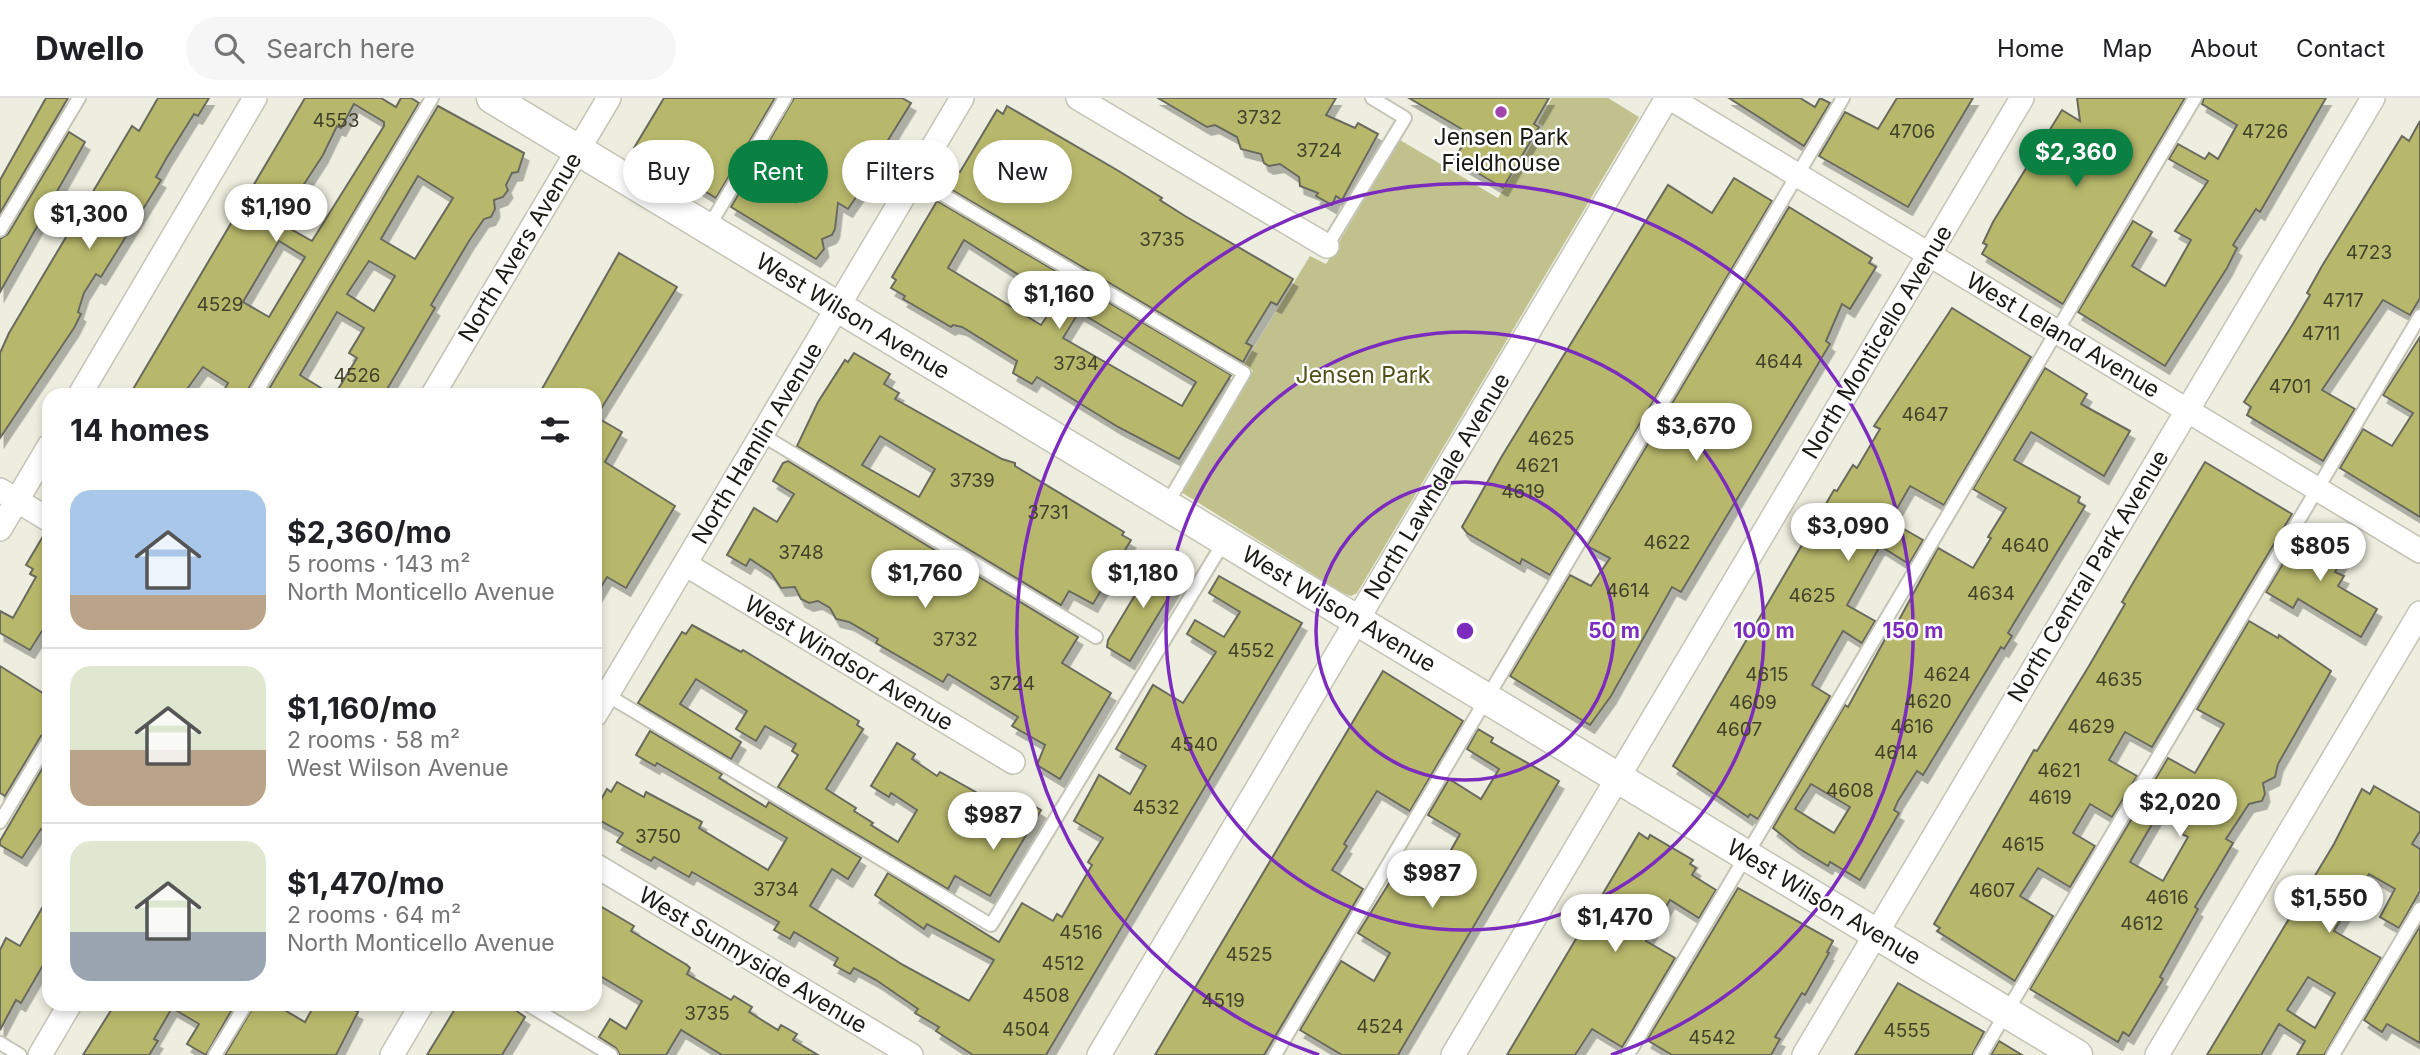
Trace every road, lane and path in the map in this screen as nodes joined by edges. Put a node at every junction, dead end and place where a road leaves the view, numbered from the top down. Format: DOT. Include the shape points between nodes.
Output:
graph roads {
  1 [pos="79,98"];
  2 [pos="256,98"];
  3 [pos="432,98"];
  4 [pos="492,98"];
  5 [pos="609,98"];
  6 [pos="785,98"];
  7 [pos="962,98"];
  8 [pos="1078,98"];
  9 [pos="1372,98"];
  10 [pos="1669,98"];
  11 [pos="1843,98"];
  12 [pos="2022,98"];
  13 [pos="2195,98"];
  14 [pos="2373,98"];
  15 [pos="937,140"];
  16 [pos="578,150"];
  17 [pos="1797,175"];
  18 [pos="900,203"];
  19 [pos="957,203"];
  20 [pos="708,228"];
  21 [pos="0,230"];
  22 [pos="1327,246"];
  23 [pos="1929,254"];
  24 [pos="838,307"];
  25 [pos="2420,316"];
  26 [pos="2057,331"];
  27 [pos="84,388"];
  28 [pos="259,388"];
  29 [pos="437,388"];
  30 [pos="2187,410"];
  31 [pos="762,435"];
  32 [pos="42,455"];
  33 [pos="2318,489"];
  34 [pos="9,495"];
  35 [pos="1167,505"];
  36 [pos="42,516"];
  37 [pos="0,529"];
  38 [pos="1225,540"];
  39 [pos="2420,551"];
  40 [pos="685,564"];
  41 [pos="2420,613"];
  42 [pos="1357,620"];
  43 [pos="1096,637"];
  44 [pos="1486,698"];
  45 [pos="602,703"];
  46 [pos="602,706"];
  47 [pos="42,752"];
  48 [pos="1013,762"];
  49 [pos="1618,778"];
  50 [pos="0,822"];
  51 [pos="1747,855"];
  52 [pos="602,869"];
  53 [pos="2420,909"];
  54 [pos="1876,934"];
  55 [pos="66,1011"];
  56 [pos="242,1011"];
  57 [pos="418,1011"];
  58 [pos="539,1011"];
  59 [pos="2006,1012"];
  60 [pos="0,1043"];
  61 [pos="20,1055"];
  62 [pos="40,1055"];
  63 [pos="215,1055"];
  64 [pos="392,1055"];
  65 [pos="611,1055"];
  66 [pos="911,1055"];
  67 [pos="1099,1055"];
  68 [pos="1275,1055"];
  69 [pos="1453,1055"];
  70 [pos="1628,1055"];
  71 [pos="1804,1055"];
  72 [pos="1981,1055"];
  73 [pos="2077,1055"];
  74 [pos="2157,1055"];
  75 [pos="2333,1055"];
  1 -- 21 [label="lane"];
  2 -- 27 [label="street"];
  3 -- 28 [label="lane"];
  4 -- 16 [label="street, West Wilson Avenue"];
  5 -- 16 [label="street, North Avers Avenue"];
  6 -- 20 [label="lane"];
  7 -- 15 [label="street, North Hamlin Avenue"];
  8 -- 22 [label="street"];
  9 -- 22 [label="lane" via="1405,118"];
  10 -- 17 [label="street, West Leland Avenue"];
  10 -- 42 [label="street, North Lawndale Avenue"];
  11 -- 17 [label="lane"];
  12 -- 23 [label="street, North Monticello Avenue"];
  13 -- 26 [label="lane"];
  14 -- 30 [label="street, North Central Park Avenue"];
  16 -- 20 [label="street, West Wilson Avenue"];
  16 -- 29 [label="street, North Avers Avenue"];
  17 -- 23 [label="street, West Leland Avenue"];
  17 -- 44 [label="lane"];
  18 -- 24 [label="street, North Hamlin Avenue"];
  19 -- 35 [label="lane" via="1244,373"];
  20 -- 24 [label="street, West Wilson Avenue"];
  23 -- 26 [label="street, West Leland Avenue"];
  23 -- 49 [label="street, North Monticello Avenue"];
  24 -- 31 [label="street, North Hamlin Avenue"];
  24 -- 35 [label="street, West Wilson Avenue"];
  25 -- 33 [label="lane"];
  26 -- 30 [label="street, West Leland Avenue"];
  26 -- 51 [label="lane"];
  30 -- 33 [label="street, West Leland Avenue"];
  30 -- 54 [label="street, North Central Park Avenue"];
  31 -- 40 [label="street, North Hamlin Avenue"];
  31 -- 43 [label="lane"];
  32 -- 34 [label="street"];
  33 -- 39 [label="street, West Leland Avenue"];
  33 -- 59 [label="lane"];
  34 -- 36 [label="street"];
  34 -- 37 [label="street"];
  35 -- 38 [label="street, West Wilson Avenue"];
  38 -- 42 [label="street, West Wilson Avenue"];
  38 -- 46 [label="lane" via="991,925"];
  40 -- 45 [label="street, North Hamlin Avenue"];
  40 -- 48 [label="street, West Windsor Avenue"];
  41 -- 74 [label="street"];
  42 -- 44 [label="street, West Wilson Avenue"];
  42 -- 67 [label="street, North Lawndale Avenue"];
  44 -- 49 [label="street, West Wilson Avenue"];
  44 -- 68 [label="lane"];
  47 -- 50 [label="lane"];
  49 -- 51 [label="street, West Wilson Avenue"];
  49 -- 69 [label="street, North Monticello Avenue"];
  51 -- 54 [label="street, West Wilson Avenue"];
  51 -- 70 [label="lane"];
  52 -- 66 [label="street, West Sunnyside Avenue"];
  53 -- 75 [label="lane"];
  54 -- 59 [label="street, West Wilson Avenue"];
  54 -- 71 [label="street, North Central Park Avenue"];
  55 -- 62 [label="street"];
  56 -- 63 [label="lane"];
  57 -- 64 [label="street"];
  58 -- 65 [label="lane"];
  59 -- 72 [label="lane"];
  59 -- 73 [label="street, West Wilson Avenue"];
  60 -- 61 [label="lane"];
}
